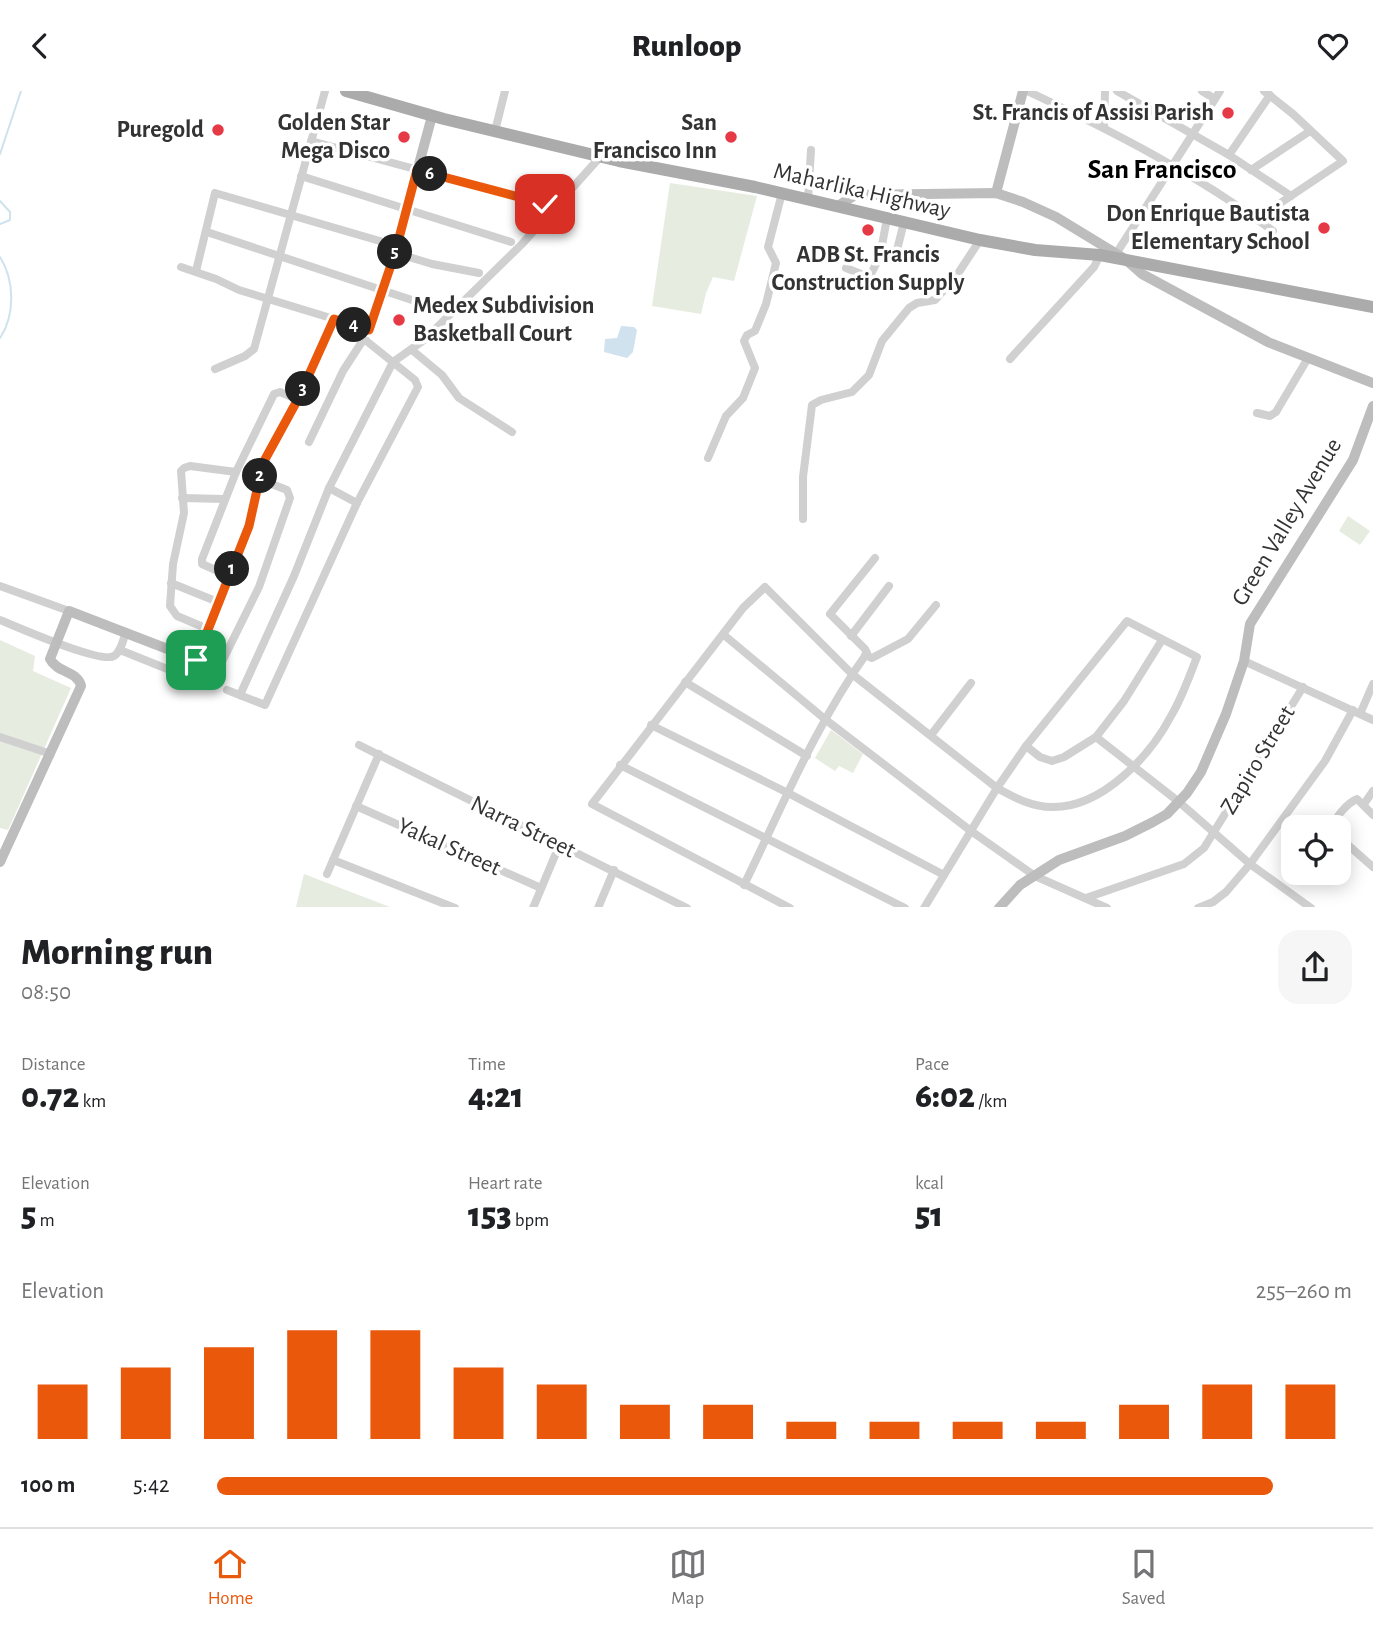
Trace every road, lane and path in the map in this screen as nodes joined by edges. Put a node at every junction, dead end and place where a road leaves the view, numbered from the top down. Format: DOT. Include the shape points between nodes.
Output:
graph roads {
  1 [pos="325,91"];
  2 [pos="346,91"];
  3 [pos="505,91"];
  4 [pos="1025,91"];
  5 [pos="1105,91"];
  6 [pos="1116,91"];
  7 [pos="1202,91"];
  8 [pos="1267,93"];
  9 [pos="1217,95"];
  10 [pos="429,115"];
  11 [pos="1104,128"];
  12 [pos="495,131"];
  13 [pos="1310,131"];
  14 [pos="1192,135"];
  15 [pos="311,141"];
  16 [pos="811,150"];
  17 [pos="1229,155"];
  18 [pos="601,156"];
  19 [pos="1171,167"];
  20 [pos="414,169"];
  21 [pos="1251,170"];
  22 [pos="301,176"];
  23 [pos="996,193"];
  24 [pos="782,194"];
  25 [pos="1292,197"];
  26 [pos="808,199"];
  27 [pos="545,204"];
  28 [pos="838,207"];
  29 [pos="403,208"];
  30 [pos="290,215"];
  31 [pos="887,218"];
  32 [pos="1259,221"];
  33 [pos="904,222"];
  34 [pos="1273,231"];
  35 [pos="207,232"];
  36 [pos="980,240"];
  37 [pos="511,242"];
  38 [pos="393,249"];
  39 [pos="279,255"];
  40 [pos="1100,255"];
  41 [pos="880,256"];
  42 [pos="1120,257"];
  43 [pos="181,267"];
  44 [pos="846,268"];
  45 [pos="197,271"];
  46 [pos="479,273"];
  47 [pos="380,291"];
  48 [pos="267,298"];
  49 [pos="1373,307"];
  50 [pos="445,311"];
  51 [pos="334,319"];
  52 [pos="366,333"];
  53 [pos="412,350"];
  54 [pos="1308,358"];
  55 [pos="1010,359"];
  56 [pos="393,362"];
  57 [pos="215,369"];
  58 [pos="1373,383"];
  59 [pos="298,399"];
  60 [pos="1373,406"];
  61 [pos="1258,413"];
  62 [pos="512,432"];
  63 [pos="309,442"];
  64 [pos="708,458"];
  65 [pos="236,472"];
  66 [pos="259,479"];
  67 [pos="329,488"];
  68 [pos="182,498"];
  69 [pos="224,499"];
  70 [pos="358,503"];
  71 [pos="803,519"];
  72 [pos="875,558"];
  73 [pos="229,576"];
  74 [pos="171,583"];
  75 [pos="0,586"];
  76 [pos="888,586"];
  77 [pos="218,602"];
  78 [pos="936,605"];
  79 [pos="69,611"];
  80 [pos="0,620"];
  81 [pos="208,629"];
  82 [pos="126,632"];
  83 [pos="724,635"];
  84 [pos="851,636"];
  85 [pos="1161,640"];
  86 [pos="56,641"];
  87 [pos="120,650"];
  88 [pos="865,655"];
  89 [pos="196,660"];
  90 [pos="1244,661"];
  91 [pos="220,669"];
  92 [pos="852,674"];
  93 [pos="685,682"];
  94 [pos="971,683"];
  95 [pos="1373,684"];
  96 [pos="1303,687"];
  97 [pos="228,690"];
  98 [pos="240,695"];
  99 [pos="1356,712"];
  100 [pos="826,720"];
  101 [pos="1373,720"];
  102 [pos="651,725"];
  103 [pos="931,735"];
  104 [pos="0,737"];
  105 [pos="1096,737"];
  106 [pos="359,745"];
  107 [pos="1026,746"];
  108 [pos="51,754"];
  109 [pos="379,754"];
  110 [pos="807,756"];
  111 [pos="620,765"];
  112 [pos="1133,768"];
  113 [pos="997,788"];
  114 [pos="1373,791"];
  115 [pos="789,793"];
  116 [pos="1179,802"];
  117 [pos="1364,804"];
  118 [pos="356,806"];
  119 [pos="1341,815"];
  120 [pos="1373,815"];
  121 [pos="971,831"];
  122 [pos="1214,834"];
  123 [pos="766,839"];
  124 [pos="559,846"];
  125 [pos="1351,848"];
  126 [pos="333,860"];
  127 [pos="0,862"];
  128 [pos="1250,864"];
  129 [pos="1373,867"];
  130 [pos="614,870"];
  131 [pos="327,874"];
  132 [pos="944,876"];
  133 [pos="1035,876"];
  134 [pos="744,885"];
  135 [pos="541,888"];
  136 [pos="1086,898"];
  137 [pos="453,907"];
  138 [pos="533,907"];
  139 [pos="598,907"];
  140 [pos="685,907"];
  141 [pos="788,907"];
  142 [pos="903,907"];
  143 [pos="925,907"];
  144 [pos="1000,907"];
  145 [pos="1105,907"];
  146 [pos="1200,907"];
  147 [pos="1310,907"];
  1 -- 15 [label="street"];
  2 -- 10 [label="main road, Maharlika Highway"];
  3 -- 12 [label="street"];
  4 -- 11 [label="street"];
  4 -- 23 [label="street"];
  5 -- 11 [label="street"];
  6 -- 14 [label="street"];
  7 -- 9 [label="street"];
  8 -- 13 [label="street"];
  8 -- 17 [label="street"];
  9 -- 14 [label="street"];
  10 -- 12 [label="main road, Maharlika Highway"];
  10 -- 20 [label="street"];
  11 -- 19 [label="street"];
  12 -- 18 [label="main road, Maharlika Highway"];
  13 -- 21 [label="street"];
  13 -- 25 [label="street" via="1343,161"];
  14 -- 17 [label="street"];
  14 -- 19 [label="street"];
  15 -- 20 [label="street"];
  15 -- 22 [label="street"];
  16 -- 26 [label="street"];
  17 -- 21 [label="street"];
  18 -- 24 [label="main road, Maharlika Highway"];
  18 -- 53 [label="street" via="522,244"];
  19 -- 32 [label="street"];
  19 -- 42 [label="street"];
  20 -- 27 [label="street"];
  20 -- 29 [label="street"];
  21 -- 25 [label="street"];
  22 -- 29 [label="street"];
  22 -- 30 [label="street"];
  23 -- 28 [label="street" via="855,195"];
  23 -- 42 [label="street" via="1056,217"];
  24 -- 26 [label="main road, Maharlika Highway"];
  24 -- 64 [label="street" via="768,247 776,263 769,291 755,331 744,341 755,368"];
  25 -- 32 [label="street"];
  26 -- 28 [label="main road, Maharlika Highway"];
  28 -- 31 [label="main road, Maharlika Highway"];
  29 -- 37 [label="street"];
  29 -- 38 [label="street"];
  30 -- 35 [label="street" via="215,193"];
  30 -- 38 [label="street"];
  30 -- 39 [label="street"];
  31 -- 33 [label="main road, Maharlika Highway"];
  31 -- 41 [label="street"];
  32 -- 34 [label="street"];
  33 -- 36 [label="main road, Maharlika Highway"];
  33 -- 41 [label="street" via="896,254"];
  35 -- 39 [label="street"];
  35 -- 45 [label="street"];
  36 -- 40 [label="main road, Maharlika Highway"];
  36 -- 71 [label="street" via="935,300 909,309 883,341 869,375 852,392 812,405"];
  38 -- 46 [label="street" via="432,264"];
  38 -- 47 [label="street"];
  39 -- 47 [label="street"];
  39 -- 48 [label="street"];
  40 -- 42 [label="main road, Maharlika Highway"];
  40 -- 55 [label="street"];
  41 -- 44 [label="street" via="866,276"];
  42 -- 49 [label="main road, Maharlika Highway"];
  42 -- 54 [label="street" via="1142,274 1268,342"];
  43 -- 45 [label="street"];
  45 -- 48 [label="street"];
  47 -- 50 [label="street"];
  47 -- 52 [label="street"];
  48 -- 51 [label="street"];
  48 -- 57 [label="street" via="254,349"];
  51 -- 52 [label="street"];
  51 -- 59 [label="street"];
  52 -- 56 [label="street"];
  52 -- 63 [label="street"];
  53 -- 56 [label="street"];
  53 -- 62 [label="street" via="442,375 458,398"];
  54 -- 58 [label="street"];
  54 -- 61 [label="street" via="1276,412 1270,416"];
  56 -- 67 [label="street"];
  56 -- 70 [label="street" via="418,387"];
  59 -- 65 [label="street" via="274,394"];
  59 -- 66 [label="street"];
  60 -- 90 [label="street, Green Valley Avenue" via="1353,460 1250,624"];
  65 -- 68 [label="street" via="184,468"];
  65 -- 69 [label="street"];
  66 -- 73 [label="street" via="249,526"];
  66 -- 91 [label="street" via="287,490 290,498 259,587"];
  67 -- 70 [label="street"];
  67 -- 98 [label="street"];
  68 -- 69 [label="street"];
  68 -- 74 [label="street" via="184,513"];
  69 -- 73 [label="street" via="202,564"];
  70 -- 98 [label="street" via="265,705"];
  72 -- 84 [label="street" via="830,614"];
  73 -- 77 [label="street"];
  74 -- 77 [label="street"];
  74 -- 81 [label="street" via="172,612"];
  75 -- 79 [label="street"];
  76 -- 84 [label="street"];
  77 -- 81 [label="street"];
  78 -- 88 [label="street" via="908,639 872,658"];
  79 -- 82 [label="street"];
  79 -- 86 [label="street"];
  80 -- 86 [label="street"];
  81 -- 89 [label="street"];
  82 -- 87 [label="street"];
  82 -- 89 [label="street"];
  83 -- 92 [label="street" via="765,587"];
  83 -- 93 [label="street"];
  83 -- 100 [label="street"];
  84 -- 88 [label="street" via="865,649"];
  85 -- 105 [label="street"];
  85 -- 107 [label="street" via="1127,621"];
  85 -- 112 [label="street" via="1197,657 1172,715"];
  86 -- 87 [label="street" via="105,658"];
  86 -- 108 [label="street" via="52,664 77,678 81,686"];
  87 -- 91 [label="street" via="207,685"];
  88 -- 92 [label="street"];
  89 -- 91 [label="street"];
  90 -- 96 [label="street"];
  90 -- 116 [label="street, Green Valley Avenue" via="1200,772"];
  92 -- 100 [label="street"];
  92 -- 103 [label="street"];
  93 -- 102 [label="street"];
  93 -- 110 [label="street"];
  94 -- 103 [label="street"];
  95 -- 99 [label="street"];
  96 -- 99 [label="street"];
  96 -- 122 [label="street, Zapiro Street"];
  97 -- 98 [label="street"];
  99 -- 101 [label="street"];
  99 -- 128 [label="street"];
  100 -- 110 [label="street"];
  100 -- 121 [label="street"];
  102 -- 111 [label="street"];
  102 -- 115 [label="street"];
  103 -- 113 [label="street"];
  104 -- 108 [label="street"];
  105 -- 107 [label="street" via="1052,761"];
  105 -- 112 [label="street"];
  106 -- 109 [label="street, Narra Street"];
  107 -- 113 [label="street"];
  108 -- 127 [label="street"];
  109 -- 118 [label="street"];
  109 -- 124 [label="street, Narra Street"];
  110 -- 115 [label="street"];
  111 -- 123 [label="street"];
  111 -- 134 [label="street" via="592,804"];
  112 -- 113 [label="street" via="1099,793 1053,807 1022,802"];
  112 -- 116 [label="street"];
  113 -- 121 [label="street"];
  114 -- 117 [label="street"];
  115 -- 123 [label="street"];
  115 -- 132 [label="street"];
  116 -- 122 [label="street"];
  116 -- 133 [label="street, Green Valley Avenue" via="1153,823 1059,860"];
  117 -- 119 [label="street" via="1352,801"];
  117 -- 120 [label="street"];
  118 -- 126 [label="street"];
  118 -- 135 [label="street, Yakal Street"];
  121 -- 132 [label="street"];
  121 -- 133 [label="street"];
  122 -- 128 [label="street"];
  122 -- 136 [label="street, Zapiro Street" via="1184,864"];
  123 -- 134 [label="street"];
  123 -- 142 [label="street"];
  124 -- 130 [label="street, Narra Street"];
  124 -- 135 [label="street"];
  125 -- 129 [label="street"];
  126 -- 131 [label="street"];
  126 -- 137 [label="street"];
  128 -- 146 [label="street" via="1226,892"];
  128 -- 147 [label="street"];
  130 -- 139 [label="street"];
  130 -- 140 [label="street, Narra Street"];
  132 -- 143 [label="street"];
  133 -- 136 [label="street"];
  133 -- 144 [label="street, Green Valley Avenue"];
  134 -- 141 [label="street"];
  135 -- 138 [label="street"];
  136 -- 145 [label="street"];
}
